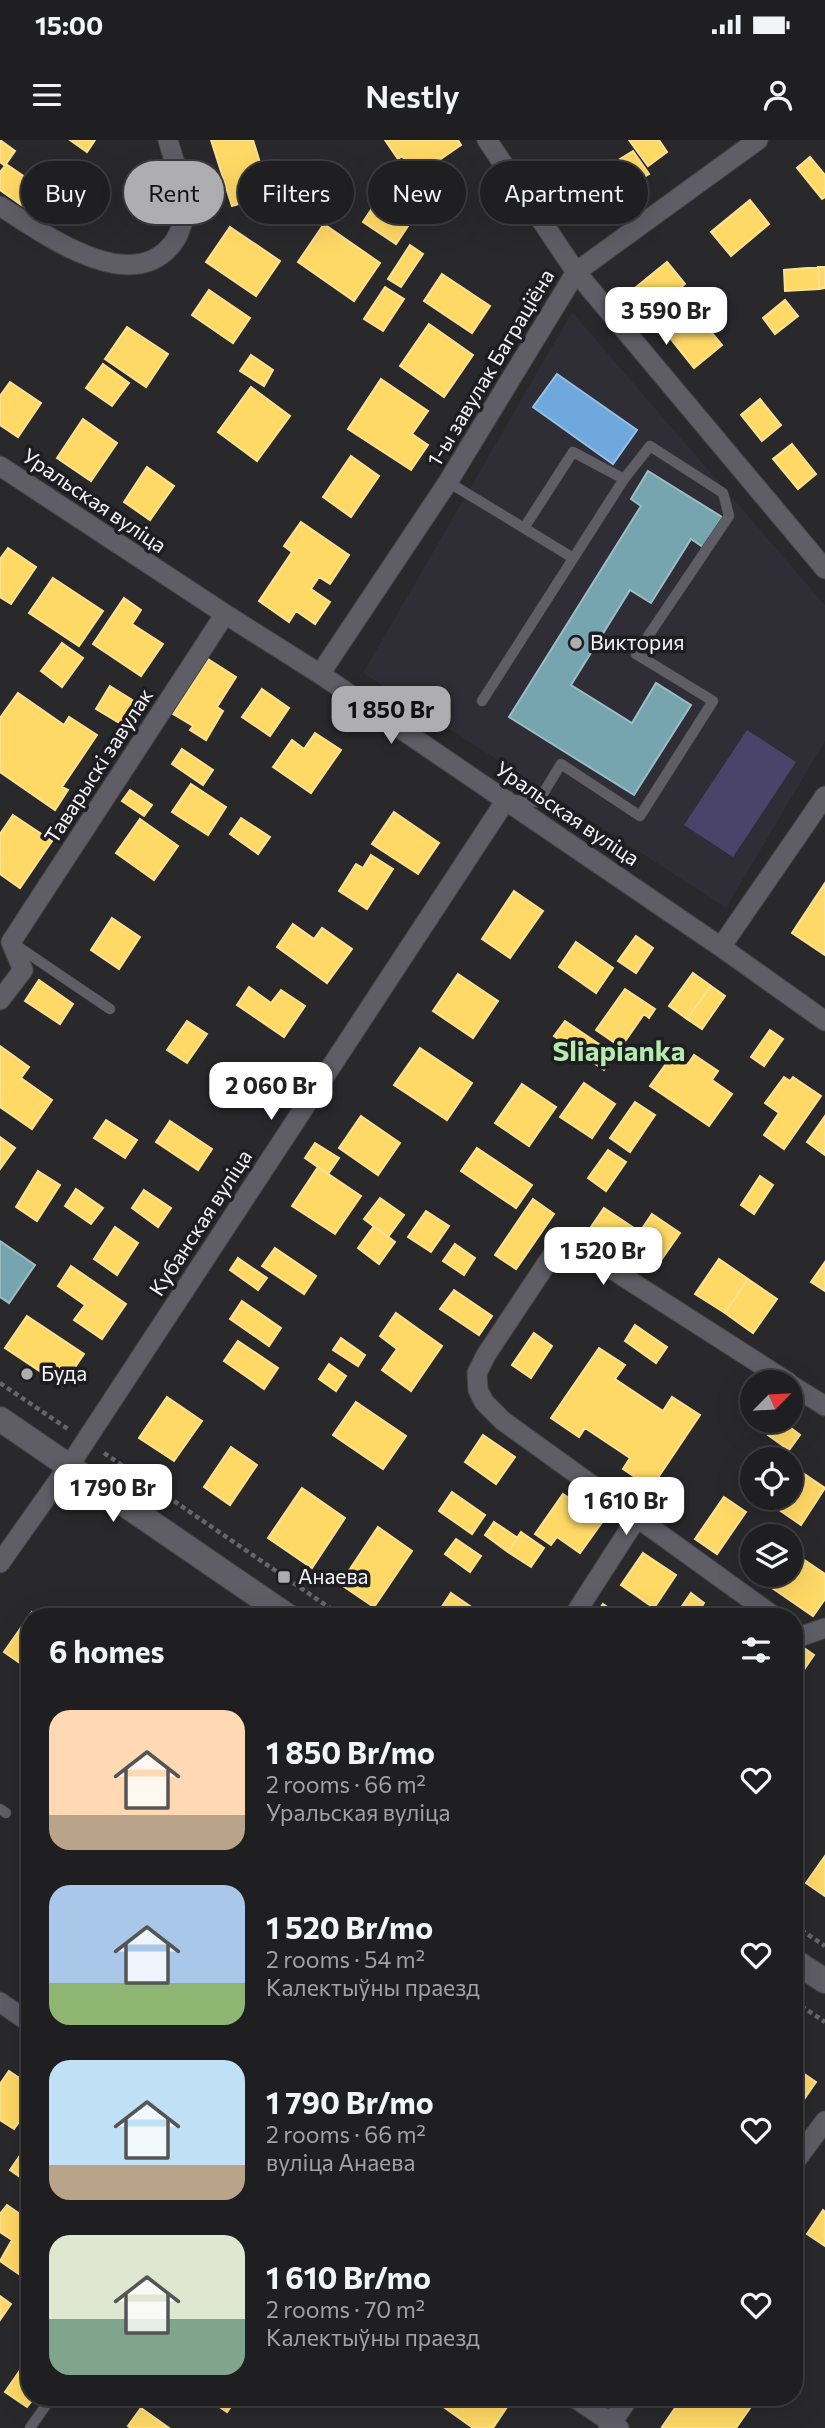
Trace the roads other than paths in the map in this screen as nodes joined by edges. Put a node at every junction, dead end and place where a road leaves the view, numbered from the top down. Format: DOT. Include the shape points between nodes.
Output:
graph roads {
  1 [pos="168,140"];
  2 [pos="487,140"];
  3 [pos="758,140"];
  4 [pos="0,206"];
  5 [pos="576,272"];
  6 [pos="0,466"];
  7 [pos="624,479"];
  8 [pos="448,482"];
  9 [pos="524,528"];
  10 [pos="573,558"];
  11 [pos="825,569"];
  12 [pos="225,614"];
  13 [pos="320,674"];
  14 [pos="482,701"];
  15 [pos="825,796"];
  16 [pos="506,800"];
  17 [pos="6,939"];
  18 [pos="721,947"];
  19 [pos="0,1000"];
  20 [pos="110,1009"];
  21 [pos="825,1021"];
  22 [pos="767,1370"];
  23 [pos="803,1393"];
  24 [pos="825,1406"];
  25 [pos="0,1419"];
  26 [pos="69,1466"];
  27 [pos="636,1519"];
  28 [pos="0,1563"];
  29 [pos="276,1608"];
  30 [pos="579,1608"];
  31 [pos="762,1608"];
  32 [pos="825,1628"];
  33 [pos="803,1636"];
  34 [pos="803,1967"];
  35 [pos="825,1981"];
  36 [pos="0,2002"];
  37 [pos="21,2017"];
  38 [pos="825,2121"];
  39 [pos="803,2151"];
  40 [pos="45,2406"];
  41 [pos="586,2406"];
  42 [pos="624,2406"];
  43 [pos="613,2426"];
  44 [pos="30,2428"];
  1 -- 4 [label="street" via="185,203 183,218 177,238 165,254 138,265 107,262 66,248"];
  2 -- 5 [label="street"];
  3 -- 5 [label="street, 1-ы завулак Баграціёна"];
  5 -- 8 [label="street, 1-ы завулак Баграціёна"];
  5 -- 11 [label="street"];
  6 -- 12 [label="street, Уральская вуліца"];
  7 -- 9 [label="lane" via="573,452"];
  7 -- 10 [label="lane"];
  7 -- 16 [label="lane" via="650,446 723,493 729,516 636,653 713,701 640,816 561,764 538,802"];
  8 -- 9 [label="lane"];
  8 -- 13 [label="street, 1-ы завулак Баграціёна"];
  9 -- 10 [label="lane"];
  10 -- 14 [label="lane"];
  12 -- 13 [label="street, Уральская вуліца"];
  12 -- 17 [label="street, Таварыскі завулак"];
  13 -- 16 [label="street, Уральская вуліца"];
  15 -- 18 [label="street"];
  16 -- 18 [label="street, Уральская вуліца"];
  16 -- 26 [label="street, Кубанская вуліца"];
  17 -- 19 [label="street" via="23,970"];
  17 -- 20 [label="lane"];
  18 -- 21 [label="street, Уральская вуліца"];
  22 -- 27 [label="street" via="600,1261 567,1247 553,1254 486,1355 477,1373 478,1390 503,1421"];
  23 -- 24 [label="street"];
  25 -- 26 [label="street"];
  26 -- 28 [label="street, Кубанская вуліца"];
  26 -- 29 [label="street"];
  27 -- 30 [label="street"];
  27 -- 31 [label="street"];
  32 -- 33 [label="street"];
  34 -- 35 [label="street"];
  36 -- 37 [label="street"];
  38 -- 39 [label="street"];
  40 -- 44 [label="lane"];
  41 -- 43 [label="street"];
  42 -- 43 [label="street"];
}
